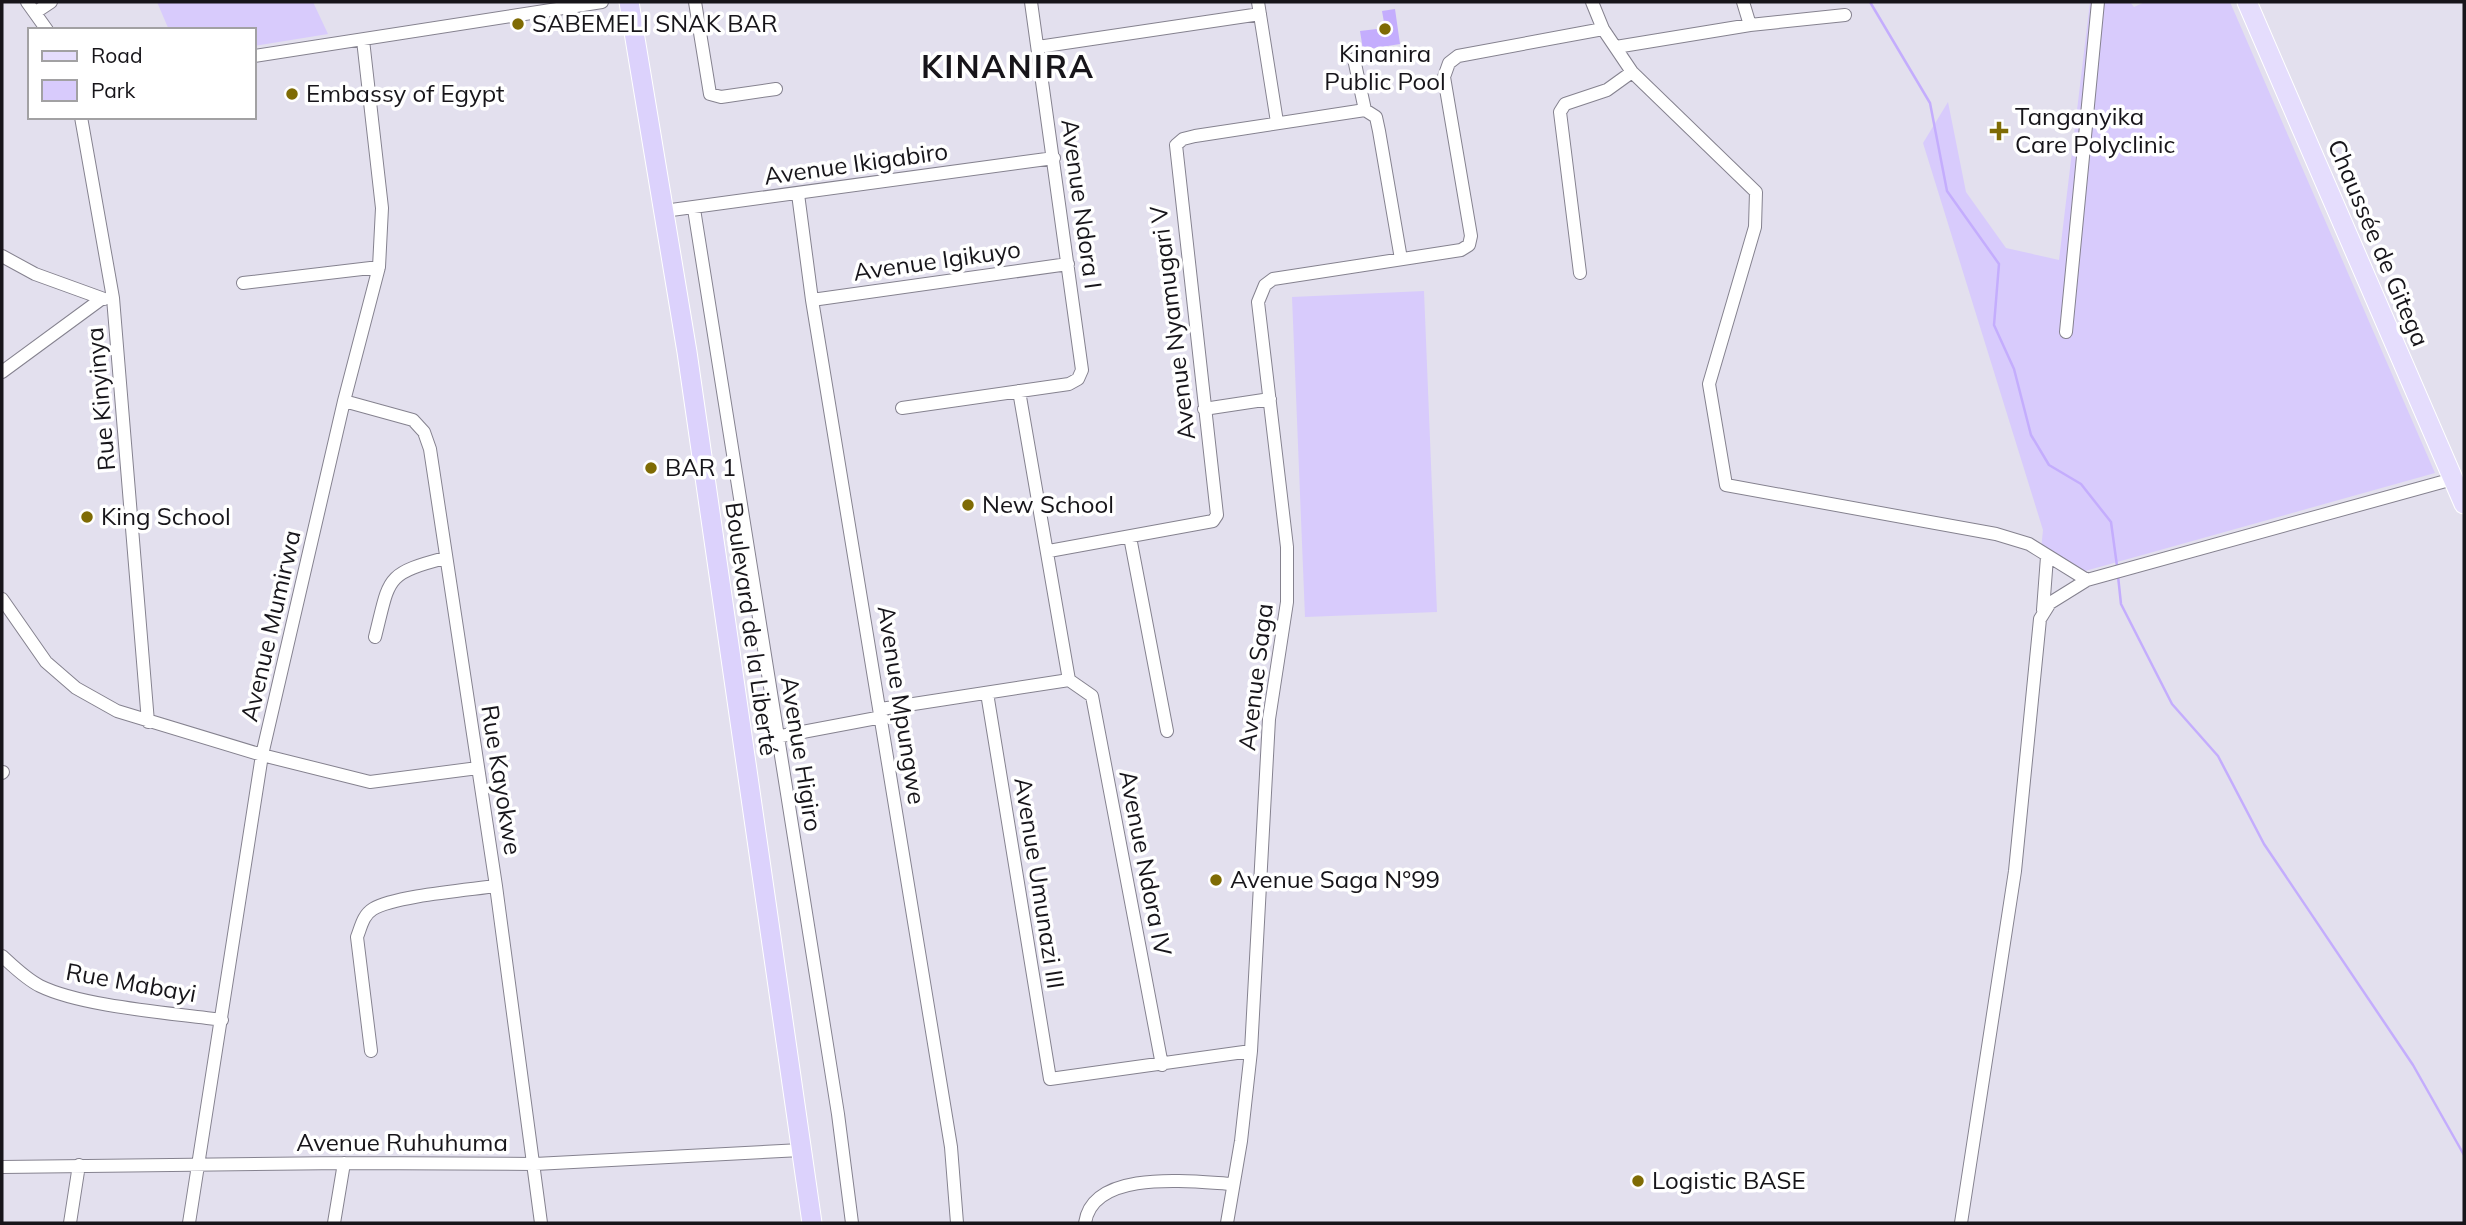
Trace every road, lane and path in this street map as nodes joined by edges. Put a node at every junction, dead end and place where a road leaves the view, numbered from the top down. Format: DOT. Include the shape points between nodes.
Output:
graph roads {
  1 [pos="27,2"];
  2 [pos="51,2"];
  3 [pos="602,2"];
  4 [pos="629,2"];
  5 [pos="695,2"];
  6 [pos="1031,2"];
  7 [pos="1592,2"];
  8 [pos="1743,2"];
  9 [pos="2098,2"];
  10 [pos="2247,2"];
  11 [pos="1259,8"];
  12 [pos="37,12"];
  13 [pos="1845,15"];
  14 [pos="1749,25"];
  15 [pos="46,28"];
  16 [pos="1603,29"];
  17 [pos="363,40"];
  18 [pos="1038,47"];
  19 [pos="1616,47"];
  20 [pos="256,56"];
  21 [pos="1354,59"];
  22 [pos="1632,72"];
  23 [pos="776,89"];
  24 [pos="1365,110"];
  25 [pos="81,119"];
  26 [pos="1277,122"];
  27 [pos="1054,158"];
  28 [pos="798,194"];
  29 [pos="694,209"];
  30 [pos="664,211"];
  31 [pos="2,256"];
  32 [pos="1405,258"];
  33 [pos="1068,264"];
  34 [pos="380,267"];
  35 [pos="1580,273"];
  36 [pos="243,283"];
  37 [pos="107,299"];
  38 [pos="812,300"];
  39 [pos="2066,332"];
  40 [pos="2,372"];
  41 [pos="1019,391"];
  42 [pos="1270,399"];
  43 [pos="344,401"];
  44 [pos="902,408"];
  45 [pos="1204,409"];
  46 [pos="2454,479"];
  47 [pos="2464,504"];
  48 [pos="1130,537"];
  49 [pos="1049,551"];
  50 [pos="2047,557"];
  51 [pos="445,558"];
  52 [pos="2087,580"];
  53 [pos="2,599"];
  54 [pos="2043,610"];
  55 [pos="375,637"];
  56 [pos="1069,680"];
  57 [pos="987,693"];
  58 [pos="882,713"];
  59 [pos="148,722"];
  60 [pos="1167,731"];
  61 [pos="776,737"];
  62 [pos="262,755"];
  63 [pos="478,768"];
  64 [pos="496,886"];
  65 [pos="2,956"];
  66 [pos="222,1020"];
  67 [pos="370,1051"];
  68 [pos="1251,1051"];
  69 [pos="1162,1065"];
  70 [pos="801,1150"];
  71 [pos="344,1163"];
  72 [pos="535,1164"];
  73 [pos="79,1165"];
  74 [pos="198,1165"];
  75 [pos="2,1167"];
  76 [pos="1233,1184"];
  77 [pos="70,1223"];
  78 [pos="189,1223"];
  79 [pos="334,1223"];
  80 [pos="541,1223"];
  81 [pos="812,1223"];
  82 [pos="852,1223"];
  83 [pos="957,1223"];
  84 [pos="1085,1223"];
  85 [pos="1227,1223"];
  86 [pos="1961,1223"];
  1 -- 12 [label="street"];
  2 -- 12 [label="street"];
  3 -- 17 [label="street"];
  4 -- 30 [label="highway, Boulevard de la Liberté"];
  5 -- 23 [label="street" via="710,94 721,97"];
  6 -- 18 [label="street, Avenue Ndora I"];
  7 -- 16 [label="street"];
  8 -- 14 [label="street"];
  9 -- 39 [label="street"];
  10 -- 46 [label="main road, Chaussée de Gitega"];
  11 -- 18 [label="street"];
  11 -- 26 [label="street"];
  12 -- 15 [label="street"];
  13 -- 14 [label="street"];
  14 -- 19 [label="street"];
  16 -- 19 [label="street"];
  16 -- 32 [label="street" via="1479,50 1448,63 1444,77 1471,236 1469,245 1461,250"];
  17 -- 20 [label="street"];
  17 -- 34 [label="street, Avenue Mumirwa" via="382,208"];
  18 -- 27 [label="street, Avenue Ndora I"];
  19 -- 22 [label="street"];
  21 -- 24 [label="street"];
  22 -- 35 [label="street" via="1607,90 1565,104 1560,112"];
  22 -- 50 [label="street" via="1756,192 1755,227 1709,384 1726,485 1996,534 2029,544"];
  24 -- 26 [label="street, Avenue Nyamugari V"];
  24 -- 32 [label="street" via="1376,117"];
  25 -- 37 [label="street, Rue Kinyinya"];
  26 -- 45 [label="street, Avenue Nyamugari V" via="1195,136 1176,145"];
  27 -- 28 [label="street, Avenue Ikigabiro"];
  27 -- 33 [label="street, Avenue Ndora I"];
  28 -- 29 [label="street, Avenue Ikigabiro"];
  28 -- 38 [label="street, Avenue Mpungwe"];
  29 -- 30 [label="street, Avenue Ikigabiro"];
  29 -- 61 [label="street, Avenue Higiro"];
  30 -- 70 [label="highway, Boulevard de la Liberté"];
  31 -- 37 [label="street" via="35,274"];
  32 -- 42 [label="street, Avenue Saga" via="1273,279 1265,285 1258,303"];
  33 -- 38 [label="street, Avenue Igikuyo"];
  33 -- 41 [label="street, Avenue Ndora I" via="1083,370 1069,384"];
  34 -- 36 [label="street"];
  34 -- 43 [label="street, Avenue Mumirwa"];
  37 -- 40 [label="street"];
  37 -- 59 [label="street, Rue Kinyinya"];
  38 -- 58 [label="street, Avenue Mpungwe"];
  41 -- 44 [label="street"];
  41 -- 49 [label="street"];
  42 -- 45 [label="street"];
  42 -- 68 [label="street, Avenue Saga" via="1287,547 1287,602 1269,719"];
  43 -- 51 [label="street, Rue Kayokwe" via="420,424 430,449"];
  43 -- 62 [label="street, Avenue Mumirwa"];
  45 -- 48 [label="street, Avenue Nyamugari V" via="1217,515 1213,521"];
  46 -- 47 [label="main road, Chaussée de Gitega"];
  46 -- 52 [label="street"];
  48 -- 49 [label="street, Avenue Nyamugari V"];
  48 -- 60 [label="street"];
  49 -- 56 [label="street"];
  50 -- 52 [label="street"];
  50 -- 54 [label="street"];
  51 -- 55 [label="street" via="397,573 384,599"];
  51 -- 63 [label="street, Rue Kayokwe"];
  52 -- 54 [label="street"];
  53 -- 59 [label="street" via="46,662 62,677 109,708"];
  54 -- 86 [label="street" via="2035,647 2014,870"];
  56 -- 57 [label="street"];
  56 -- 69 [label="street, Avenue Ndora IV" via="1092,696"];
  57 -- 58 [label="street"];
  57 -- 69 [label="street, Avenue Umunazi III" via="1050,1079"];
  58 -- 61 [label="street"];
  58 -- 83 [label="street, Avenue Mpungwe" via="951,1147"];
  59 -- 62 [label="street"];
  61 -- 82 [label="street, Avenue Higiro"];
  62 -- 63 [label="street" via="370,782"];
  62 -- 66 [label="street, Avenue Mumirwa"];
  63 -- 64 [label="street, Rue Kayokwe"];
  64 -- 67 [label="street" via="396,902 370,910 363,919 357,937"];
  64 -- 72 [label="street, Rue Kayokwe"];
  65 -- 66 [label="street, Rue Mabayi" via="36,984 52,990 103,1003"];
  66 -- 74 [label="street, Avenue Mumirwa"];
  68 -- 69 [label="street"];
  68 -- 76 [label="street, Avenue Saga"];
  70 -- 72 [label="street, Avenue Ruhuhuma"];
  70 -- 81 [label="highway, Boulevard de la Liberté"];
  71 -- 72 [label="street, Avenue Ruhuhuma"];
  71 -- 74 [label="street, Avenue Ruhuhuma"];
  71 -- 79 [label="street"];
  72 -- 80 [label="street, Rue Kayokwe"];
  73 -- 74 [label="street, Avenue Ruhuhuma"];
  73 -- 75 [label="street, Avenue Ruhuhuma"];
  73 -- 77 [label="street"];
  74 -- 78 [label="street, Avenue Mumirwa"];
  76 -- 84 [label="street" via="1151,1181 1098,1197 1090,1204"];
  76 -- 85 [label="street, Avenue Saga"];
}
